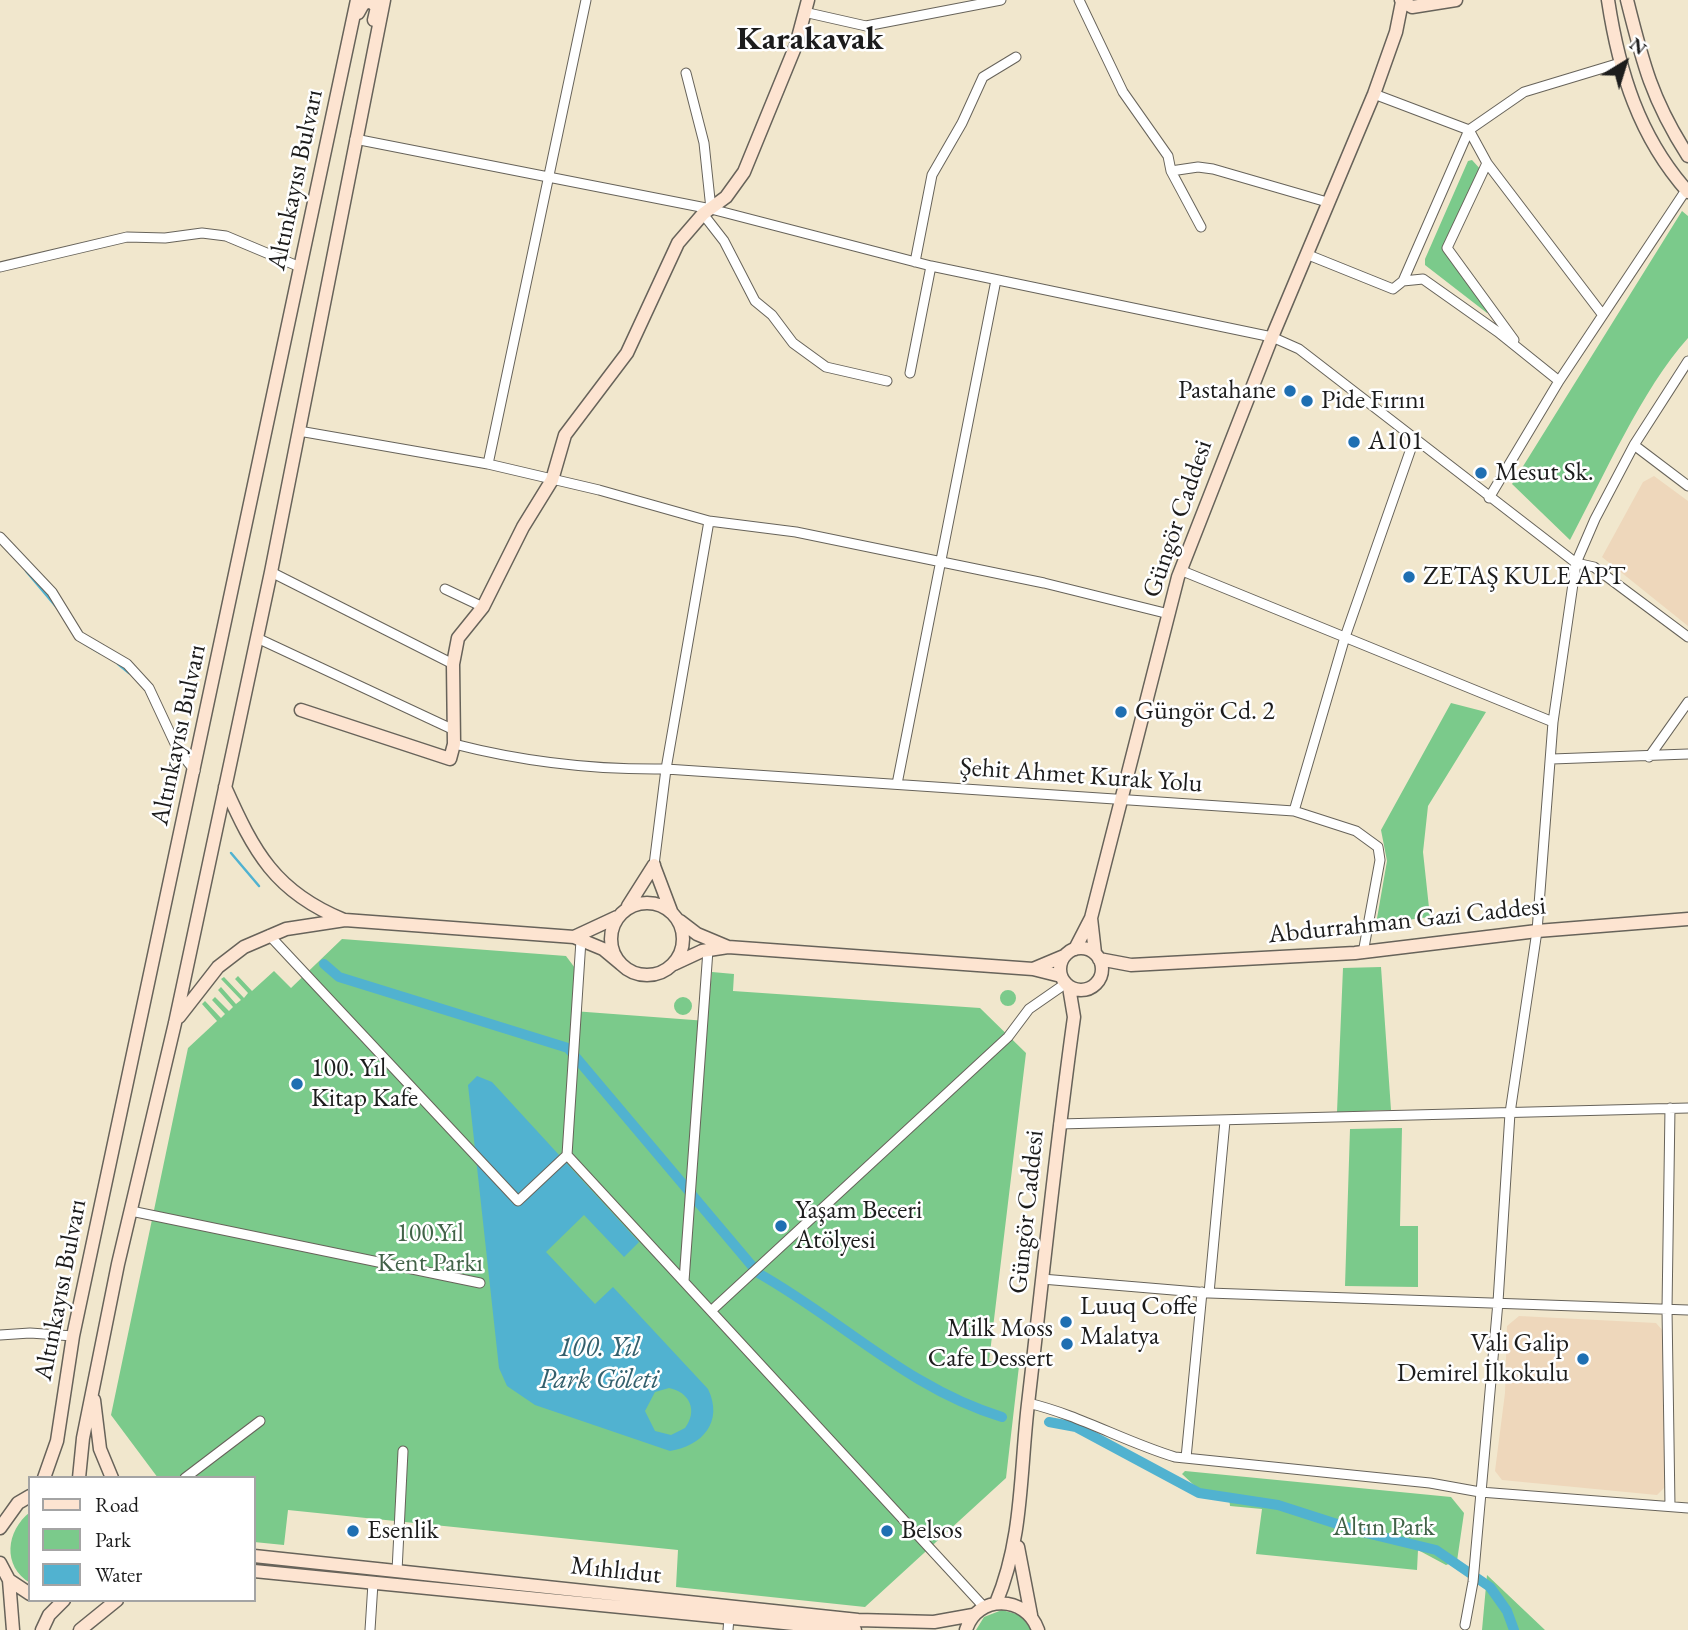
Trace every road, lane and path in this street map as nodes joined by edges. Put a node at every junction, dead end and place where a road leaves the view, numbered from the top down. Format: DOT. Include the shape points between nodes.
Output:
graph roads {
  1 [pos="357,0"];
  2 [pos="384,0"];
  3 [pos="586,0"];
  4 [pos="1001,0"];
  5 [pos="1079,0"];
  6 [pos="1455,0"];
  7 [pos="1628,0"];
  8 [pos="1402,1"];
  9 [pos="1607,1"];
  10 [pos="1423,4"];
  11 [pos="806,6"];
  12 [pos="1396,32"];
  13 [pos="349,42"];
  14 [pos="1016,57"];
  15 [pos="1620,62"];
  16 [pos="685,73"];
  17 [pos="1374,94"];
  18 [pos="360,110"];
  19 [pos="1469,131"];
  20 [pos="355,139"];
  21 [pos="1688,156"];
  22 [pos="1487,163"];
  23 [pos="1171,171"];
  24 [pos="546,178"];
  25 [pos="1687,191"];
  26 [pos="1327,202"];
  27 [pos="707,211"];
  28 [pos="1201,227"];
  29 [pos="1306,254"];
  30 [pos="915,262"];
  31 [pos="931,266"];
  32 [pos="0,267"];
  33 [pos="300,267"];
  34 [pos="996,280"];
  35 [pos="1403,281"];
  36 [pos="1602,314"];
  37 [pos="1272,337"];
  38 [pos="1521,351"];
  39 [pos="1688,361"];
  40 [pos="1685,372"];
  41 [pos="910,373"];
  42 [pos="887,381"];
  43 [pos="1559,382"];
  44 [pos="299,431"];
  45 [pos="1414,440"];
  46 [pos="1634,445"];
  47 [pos="488,464"];
  48 [pos="552,480"];
  49 [pos="1688,486"];
  50 [pos="1489,498"];
  51 [pos="709,521"];
  52 [pos="0,537"];
  53 [pos="942,562"];
  54 [pos="1576,563"];
  55 [pos="1180,570"];
  56 [pos="271,572"];
  57 [pos="445,589"];
  58 [pos="483,607"];
  59 [pos="1169,614"];
  60 [pos="1688,637"];
  61 [pos="257,638"];
  62 [pos="1345,638"];
  63 [pos="453,664"];
  64 [pos="1688,702"];
  65 [pos="301,710"];
  66 [pos="1553,722"];
  67 [pos="454,737"];
  68 [pos="1688,754"];
  69 [pos="1649,757"];
  70 [pos="1552,759"];
  71 [pos="666,769"];
  72 [pos="195,771"];
  73 [pos="897,784"];
  74 [pos="225,787"];
  75 [pos="1119,801"];
  76 [pos="1294,811"];
  77 [pos="654,866"];
  78 [pos="622,913"];
  79 [pos="675,916"];
  80 [pos="1091,918"];
  81 [pos="1688,919"];
  82 [pos="345,920"];
  83 [pos="1537,931"];
  84 [pos="269,935"];
  85 [pos="578,938"];
  86 [pos="729,947"];
  87 [pos="1075,948"];
  88 [pos="708,950"];
  89 [pos="1363,953"];
  90 [pos="1064,956"];
  91 [pos="1097,956"];
  92 [pos="621,964"];
  93 [pos="674,964"];
  94 [pos="1131,965"];
  95 [pos="1032,969"];
  96 [pos="1100,979"];
  97 [pos="1065,982"];
  98 [pos="1089,989"];
  99 [pos="1074,1017"];
  100 [pos="175,1023"];
  101 [pos="1670,1108"];
  102 [pos="1688,1108"];
  103 [pos="1510,1113"];
  104 [pos="1225,1121"];
  105 [pos="1059,1124"];
  106 [pos="567,1155"];
  107 [pos="131,1211"];
  108 [pos="1042,1279"];
  109 [pos="684,1281"];
  110 [pos="480,1283"];
  111 [pos="1205,1292"];
  112 [pos="1499,1302"];
  113 [pos="1667,1309"];
  114 [pos="1688,1310"];
  115 [pos="711,1311"];
  116 [pos="0,1335"];
  117 [pos="73,1336"];
  118 [pos="92,1392"];
  119 [pos="1028,1403"];
  120 [pos="260,1421"];
  121 [pos="403,1451"];
  122 [pos="1186,1458"];
  123 [pos="45,1476"];
  124 [pos="79,1476"];
  125 [pos="111,1476"];
  126 [pos="188,1476"];
  127 [pos="1479,1492"];
  128 [pos="28,1497"];
  129 [pos="1670,1506"];
  130 [pos="1688,1508"];
  131 [pos="0,1528"];
  132 [pos="1017,1538"];
  133 [pos="256,1556"];
  134 [pos="0,1563"];
  135 [pos="397,1571"];
  136 [pos="256,1572"];
  137 [pos="9,1580"];
  138 [pos="373,1583"];
  139 [pos="28,1593"];
  140 [pos="62,1602"];
  141 [pos="115,1602"];
  142 [pos="984,1608"];
  143 [pos="728,1624"];
  144 [pos="1038,1625"];
  145 [pos="1464,1628"];
  146 [pos="13,1630"];
  147 [pos="42,1630"];
  148 [pos="80,1630"];
  149 [pos="370,1630"];
  150 [pos="855,1630"];
  151 [pos="966,1630"];
  1 -- 13 [label="main road, Altınkayısı Bulvarı"];
  2 -- 18 [label="main road, Altınkayısı Bulvarı"];
  3 -- 24 [label="street"];
  4 -- 11 [label="street" via="866,26"];
  5 -- 23 [label="street" via="1123,92 1168,156"];
  6 -- 10 [label="main road"];
  7 -- 21 [label="main road" via="1647,80"];
  8 -- 10 [label="main road, Güngör Caddesi"];
  8 -- 12 [label="main road, Güngör Caddesi"];
  9 -- 15 [label="main road"];
  10 -- 12 [label="main road, Güngör Caddesi"];
  11 -- 27 [label="main road" via="796,45 744,172 726,197"];
  12 -- 17 [label="main road, Güngör Caddesi"];
  13 -- 18 [label="main road" via="363,4 374,2 376,14 360,87"];
  13 -- 33 [label="main road, Altınkayısı Bulvarı"];
  14 -- 30 [label="street" via="983,77 932,175"];
  15 -- 19 [label="street" via="1524,92"];
  15 -- 25 [label="main road" via="1639,122"];
  16 -- 27 [label="street" via="705,143"];
  17 -- 19 [label="street"];
  17 -- 26 [label="main road, Güngör Caddesi"];
  18 -- 20 [label="main road, Altınkayısı Bulvarı"];
  19 -- 22 [label="street"];
  19 -- 35 [label="street"];
  20 -- 24 [label="street"];
  20 -- 44 [label="main road, Altınkayısı Bulvarı"];
  22 -- 36 [label="street"];
  22 -- 38 [label="street" via="1447,248"];
  23 -- 26 [label="street" via="1213,169"];
  23 -- 28 [label="street"];
  24 -- 27 [label="street"];
  24 -- 47 [label="street"];
  25 -- 36 [label="street"];
  26 -- 29 [label="main road, Güngör Caddesi"];
  27 -- 30 [label="street"];
  27 -- 42 [label="street" via="755,301 793,343 826,367"];
  27 -- 48 [label="main road" via="678,243 627,353 565,435"];
  29 -- 35 [label="street" via="1393,289"];
  29 -- 37 [label="main road, Güngör Caddesi"];
  30 -- 31 [label="street"];
  31 -- 34 [label="street"];
  31 -- 41 [label="street"];
  32 -- 33 [label="street" via="127,237 202,233 226,236"];
  33 -- 72 [label="main road, Altınkayısı Bulvarı"];
  34 -- 37 [label="street"];
  34 -- 53 [label="street"];
  35 -- 38 [label="street" via="1423,279"];
  36 -- 43 [label="street"];
  37 -- 45 [label="street" via="1298,349"];
  37 -- 55 [label="main road, Güngör Caddesi"];
  38 -- 43 [label="street"];
  39 -- 40 [label="street"];
  40 -- 46 [label="street"];
  43 -- 50 [label="street"];
  44 -- 47 [label="street"];
  44 -- 56 [label="main road, Altınkayısı Bulvarı"];
  45 -- 50 [label="street"];
  45 -- 62 [label="street"];
  46 -- 49 [label="street"];
  46 -- 54 [label="street"];
  47 -- 48 [label="street"];
  48 -- 51 [label="street"];
  48 -- 58 [label="main road"];
  50 -- 54 [label="street"];
  51 -- 53 [label="street" via="796,532"];
  51 -- 71 [label="street"];
  52 -- 72 [label="street" via="52,592 79,636 127,664 149,688 178,750"];
  53 -- 59 [label="street"];
  53 -- 73 [label="street"];
  54 -- 60 [label="street" via="1594,567"];
  54 -- 66 [label="street"];
  55 -- 59 [label="main road, Güngör Caddesi"];
  55 -- 62 [label="street"];
  56 -- 61 [label="main road, Altınkayısı Bulvarı"];
  56 -- 63 [label="street"];
  57 -- 58 [label="street"];
  58 -- 63 [label="main road" via="458,638"];
  59 -- 75 [label="main road, Güngör Caddesi"];
  61 -- 67 [label="street, Şehit Ahmet Kurak Yolu"];
  61 -- 74 [label="main road, Altınkayısı Bulvarı"];
  62 -- 66 [label="street"];
  62 -- 76 [label="street"];
  63 -- 67 [label="main road"];
  64 -- 69 [label="street"];
  65 -- 67 [label="main road" via="450,759"];
  66 -- 70 [label="street"];
  67 -- 71 [label="street, Şehit Ahmet Kurak Yolu" via="514,760"];
  68 -- 69 [label="street"];
  69 -- 70 [label="street"];
  70 -- 83 [label="street"];
  71 -- 73 [label="street, Şehit Ahmet Kurak Yolu"];
  71 -- 77 [label="street"];
  72 -- 117 [label="main road, Altınkayısı Bulvarı"];
  73 -- 75 [label="street, Şehit Ahmet Kurak Yolu"];
  74 -- 82 [label="main road" via="244,830 270,871 306,903"];
  74 -- 100 [label="main road, Altınkayısı Bulvarı"];
  75 -- 76 [label="street, Şehit Ahmet Kurak Yolu"];
  75 -- 80 [label="main road, Güngör Caddesi"];
  76 -- 89 [label="street, Şehit Ahmet Kurak Yolu" via="1356,831 1378,847 1380,860"];
  77 -- 78 [label="main road"];
  77 -- 79 [label="main road"];
  78 -- 79 [label="main road" via="651,903"];
  78 -- 85 [label="main road"];
  78 -- 92 [label="main road" via="611,942"];
  79 -- 86 [label="main road" via="697,934"];
  79 -- 93 [label="main road" via="684,943"];
  80 -- 87 [label="main road, Güngör Caddesi"];
  80 -- 91 [label="main road, Güngör Caddesi"];
  81 -- 83 [label="main road, Abdurrahman Gazi Caddesi"];
  82 -- 84 [label="main road"];
  82 -- 85 [label="main road"];
  83 -- 89 [label="main road, Abdurrahman Gazi Caddesi"];
  83 -- 103 [label="street"];
  84 -- 100 [label="main road" via="218,967"];
  84 -- 106 [label="street" via="518,1201"];
  85 -- 92 [label="main road" via="603,949"];
  85 -- 106 [label="street"];
  86 -- 88 [label="main road"];
  86 -- 95 [label="main road"];
  87 -- 90 [label="main road"];
  87 -- 91 [label="main road"];
  88 -- 93 [label="main road"];
  88 -- 109 [label="street"];
  89 -- 94 [label="main road, Abdurrahman Gazi Caddesi"];
  90 -- 95 [label="main road"];
  90 -- 97 [label="main road"];
  91 -- 94 [label="main road, Abdurrahman Gazi Caddesi"];
  91 -- 96 [label="main road"];
  92 -- 93 [label="main road" via="643,975 666,971"];
  94 -- 96 [label="main road, Abdurrahman Gazi Caddesi"];
  95 -- 97 [label="main road"];
  96 -- 98 [label="main road"];
  97 -- 98 [label="main road"];
  97 -- 99 [label="main road, Güngör Caddesi"];
  97 -- 115 [label="street" via="1029,1009 1008,1037"];
  98 -- 99 [label="main road, Güngör Caddesi"];
  99 -- 105 [label="main road, Güngör Caddesi"];
  100 -- 107 [label="main road, Altınkayısı Bulvarı"];
  101 -- 102 [label="street"];
  101 -- 103 [label="street"];
  101 -- 113 [label="street"];
  103 -- 104 [label="street"];
  103 -- 112 [label="street"];
  104 -- 105 [label="street"];
  104 -- 111 [label="street"];
  105 -- 108 [label="main road, Güngör Caddesi"];
  106 -- 109 [label="street"];
  107 -- 110 [label="street"];
  107 -- 118 [label="main road, Altınkayısı Bulvarı"];
  108 -- 111 [label="street"];
  108 -- 119 [label="main road, Güngör Caddesi"];
  109 -- 115 [label="street"];
  111 -- 112 [label="street"];
  111 -- 122 [label="street"];
  112 -- 113 [label="street"];
  112 -- 127 [label="street"];
  113 -- 114 [label="street"];
  113 -- 129 [label="street"];
  115 -- 142 [label="street"];
  116 -- 117 [label="street"];
  117 -- 123 [label="main road, Altınkayısı Bulvarı" via="57,1441"];
  118 -- 124 [label="main road, Altınkayısı Bulvarı"];
  118 -- 125 [label="main road" via="100,1449"];
  119 -- 122 [label="street" via="1136,1445"];
  119 -- 132 [label="main road, Güngör Caddesi"];
  120 -- 126 [label="street"];
  121 -- 135 [label="street"];
  122 -- 127 [label="street"];
  127 -- 129 [label="street"];
  127 -- 145 [label="street" via="1473,1582"];
  128 -- 131 [label="main road"];
  129 -- 130 [label="street"];
  132 -- 142 [label="main road" via="1008,1575"];
  132 -- 144 [label="main road"];
  133 -- 135 [label="main road, Mıhlıdut"];
  134 -- 137 [label="main road"];
  135 -- 142 [label="main road, Mıhlıdut" via="858,1620 934,1622"];
  136 -- 138 [label="main road, Mıhlıdut"];
  137 -- 139 [label="main road"];
  137 -- 146 [label="main road"];
  138 -- 143 [label="main road, Mıhlıdut"];
  138 -- 149 [label="street"];
  140 -- 147 [label="main road"];
  141 -- 148 [label="main road"];
  142 -- 144 [label="main road" via="1015,1605"];
  142 -- 151 [label="main road"];
  143 -- 150 [label="main road, Mıhlıdut"];
}
